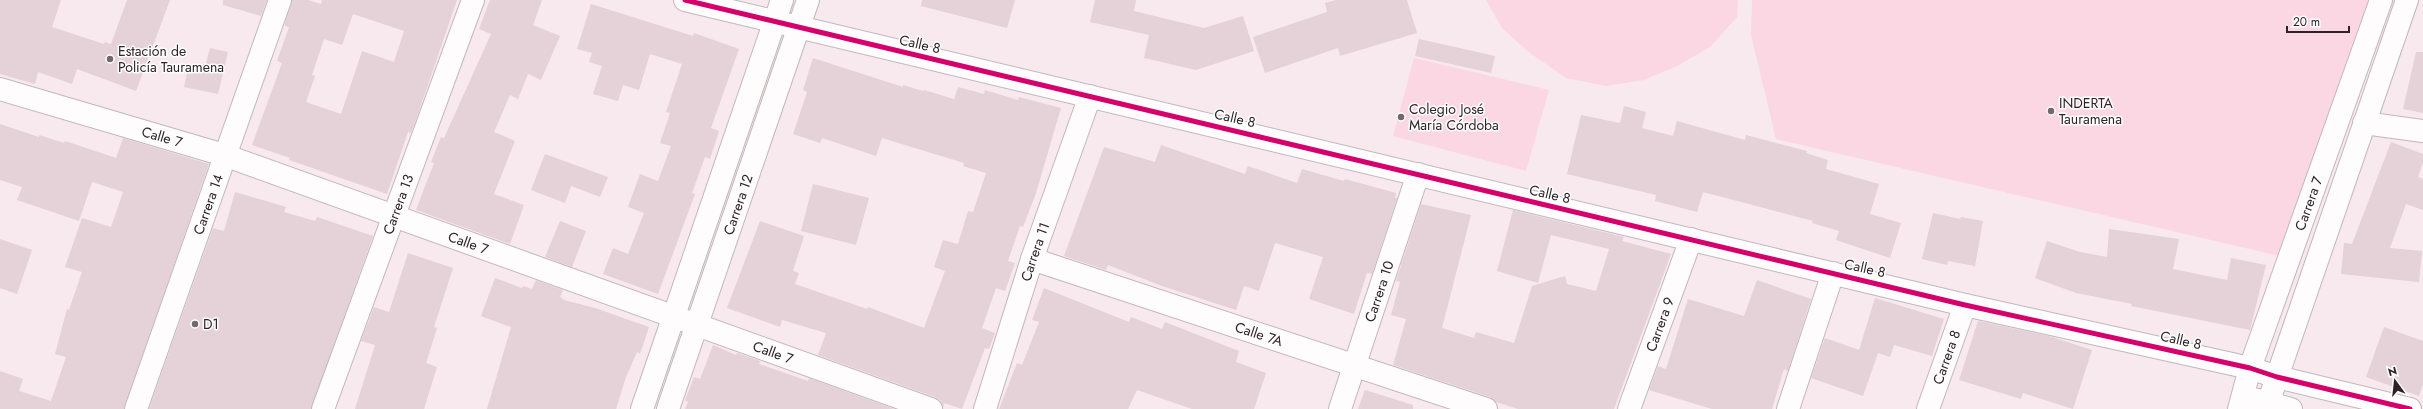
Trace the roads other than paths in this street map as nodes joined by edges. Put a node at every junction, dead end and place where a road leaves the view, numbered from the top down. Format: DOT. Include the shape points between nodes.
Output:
graph roads {
  1 [pos="280,0"];
  2 [pos="473,0"];
  3 [pos="685,0"];
  4 [pos="782,0"];
  5 [pos="808,0"];
  6 [pos="2381,0"];
  7 [pos="2407,0"];
  8 [pos="775,22"];
  9 [pos="798,27"];
  10 [pos="0,89"];
  11 [pos="1090,96"];
  12 [pos="2364,123"];
  13 [pos="2423,131"];
  14 [pos="224,155"];
  15 [pos="1418,174"];
  16 [pos="395,217"];
  17 [pos="1691,240"];
  18 [pos="1032,259"];
  19 [pos="1833,273"];
  20 [pos="1965,305"];
  21 [pos="674,316"];
  22 [pos="697,325"];
  23 [pos="1354,366"];
  24 [pos="2250,368"];
  25 [pos="2277,377"];
  26 [pos="2242,402"];
  27 [pos="2267,406"];
  28 [pos="136,409"];
  29 [pos="323,409"];
  30 [pos="642,409"];
  31 [pos="668,409"];
  32 [pos="931,409"];
  33 [pos="985,409"];
  34 [pos="1340,409"];
  35 [pos="1486,409"];
  36 [pos="1629,409"];
  37 [pos="1788,409"];
  38 [pos="1928,409"];
  39 [pos="2291,409"];
  40 [pos="2410,409"];
  1 -- 14 [label="street, Carrera 14"];
  2 -- 16 [label="street, Carrera 13"];
  3 -- 8 [label="street, Calle 8"];
  4 -- 8 [label="street, Carrera 12"];
  5 -- 9 [label="street, Carrera 12"];
  6 -- 24 [label="street, Carrera 7"];
  7 -- 12 [label="street, Carrera 7"];
  8 -- 9 [label="street, Calle 8"];
  8 -- 21 [label="street, Carrera 12"];
  9 -- 11 [label="street, Calle 8"];
  9 -- 22 [label="street, Carrera 12"];
  10 -- 14 [label="street, Calle 7"];
  11 -- 15 [label="street, Calle 8"];
  11 -- 18 [label="street, Carrera 11"];
  12 -- 13 [label="street"];
  12 -- 25 [label="street, Carrera 7"];
  14 -- 16 [label="street, Calle 7"];
  14 -- 28 [label="street, Carrera 14"];
  15 -- 17 [label="street, Calle 8"];
  15 -- 23 [label="street, Carrera 10"];
  16 -- 21 [label="street, Calle 7"];
  16 -- 29 [label="street, Carrera 13"];
  17 -- 19 [label="street, Calle 8"];
  17 -- 36 [label="street, Carrera 9"];
  18 -- 23 [label="street, Calle 7A"];
  18 -- 33 [label="street, Carrera 11"];
  19 -- 20 [label="street, Calle 8"];
  19 -- 37 [label="street"];
  20 -- 24 [label="street, Calle 8"];
  20 -- 38 [label="street, Carrera 8"];
  21 -- 22 [label="street, Calle 7"];
  21 -- 30 [label="street, Carrera 12"];
  22 -- 31 [label="street, Carrera 12"];
  22 -- 32 [label="street, Calle 7"];
  23 -- 34 [label="street, Carrera 10"];
  23 -- 35 [label="street, Calle 7A"];
  24 -- 25 [label="street, Calle 8"];
  24 -- 26 [label="street, Carrera 7"];
  25 -- 27 [label="street, Carrera 7"];
  25 -- 40 [label="street, Calle 8"];
  26 -- 27 [label="street"];
  27 -- 39 [label="street"];
}
